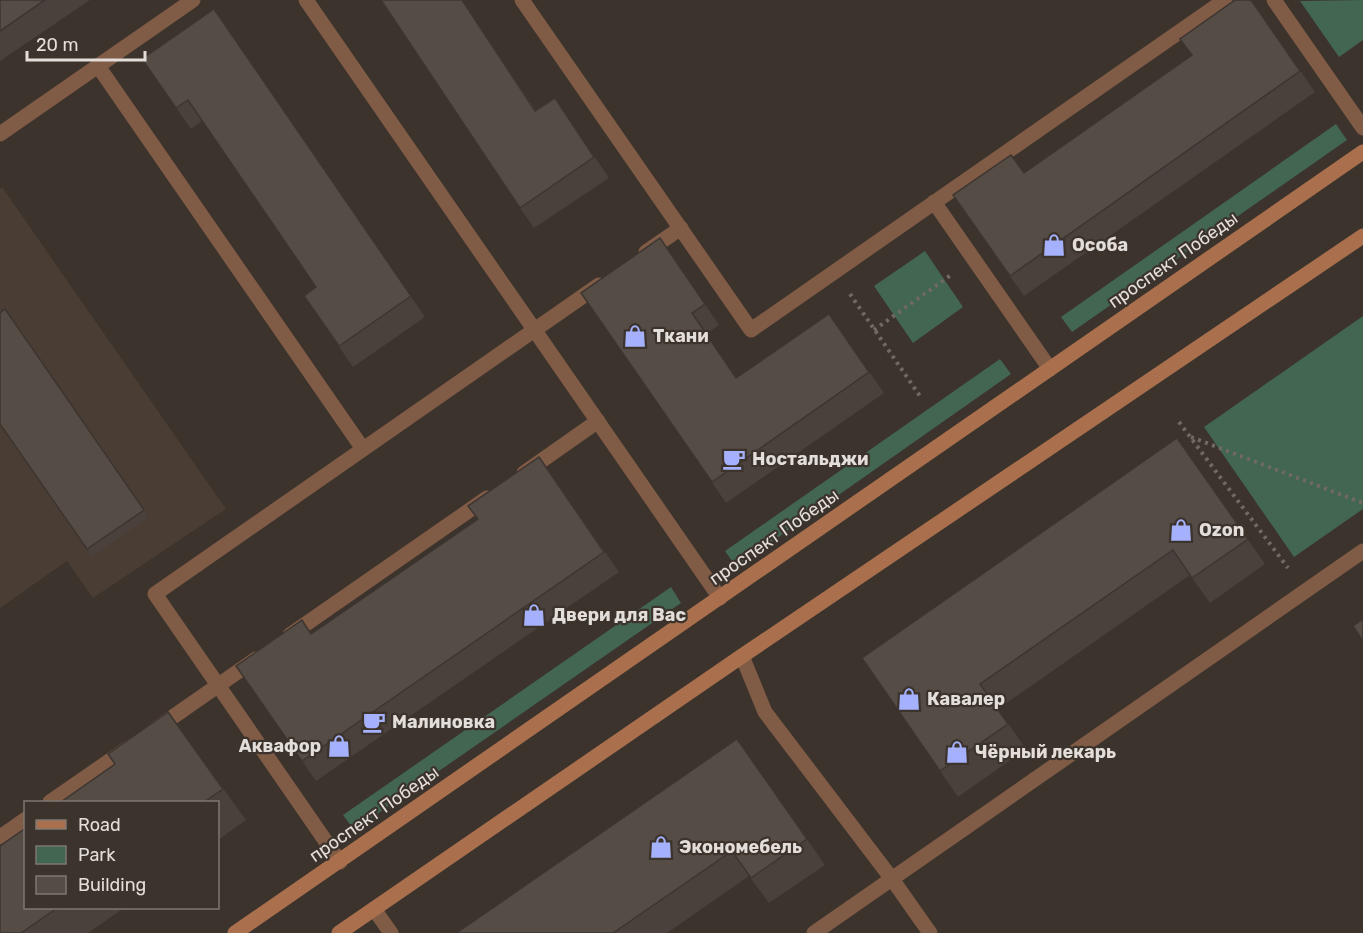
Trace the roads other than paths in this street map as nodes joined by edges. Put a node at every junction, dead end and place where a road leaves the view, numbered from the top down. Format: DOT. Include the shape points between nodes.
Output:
graph roads {
  1 [pos="193,0"];
  2 [pos="306,0"];
  3 [pos="522,0"];
  4 [pos="1225,0"];
  5 [pos="1274,0"];
  6 [pos="98,66"];
  7 [pos="1363,128"];
  8 [pos="0,134"];
  9 [pos="1363,152"];
  10 [pos="934,202"];
  11 [pos="681,228"];
  12 [pos="1363,236"];
  13 [pos="632,262"];
  14 [pos="612,276"];
  15 [pos="535,329"];
  16 [pos="1050,369"];
  17 [pos="598,421"];
  18 [pos="363,449"];
  19 [pos="1363,551"];
  20 [pos="720,598"];
  21 [pos="742,656"];
  22 [pos="218,685"];
  23 [pos="51,801"];
  24 [pos="24,820"];
  25 [pos="0,837"];
  26 [pos="340,862"];
  27 [pos="892,879"];
  28 [pos="374,909"];
  29 [pos="235,933"];
  30 [pos="339,933"];
  31 [pos="391,933"];
  32 [pos="814,933"];
  33 [pos="930,933"];
  1 -- 6 [label="street"];
  2 -- 15 [label="street"];
  3 -- 11 [label="street"];
  4 -- 10 [label="street"];
  5 -- 7 [label="street"];
  6 -- 8 [label="street"];
  6 -- 18 [label="street"];
  9 -- 16 [label="main road, проспект Победы"];
  10 -- 11 [label="street" via="751,330"];
  10 -- 16 [label="street"];
  11 -- 13 [label="street"];
  12 -- 21 [label="main road"];
  14 -- 15 [label="street"];
  15 -- 17 [label="street"];
  15 -- 18 [label="street"];
  16 -- 20 [label="main road, проспект Победы"];
  17 -- 20 [label="street"];
  17 -- 22 [label="street"];
  18 -- 22 [label="street" via="155,594"];
  19 -- 27 [label="street"];
  20 -- 26 [label="main road, проспект Победы"];
  21 -- 27 [label="street" via="765,712"];
  21 -- 28 [label="main road"];
  22 -- 23 [label="street"];
  22 -- 26 [label="street"];
  24 -- 25 [label="street"];
  26 -- 29 [label="main road, проспект Победы"];
  27 -- 32 [label="street"];
  27 -- 33 [label="street"];
  28 -- 30 [label="main road"];
  28 -- 31 [label="street"];
}
